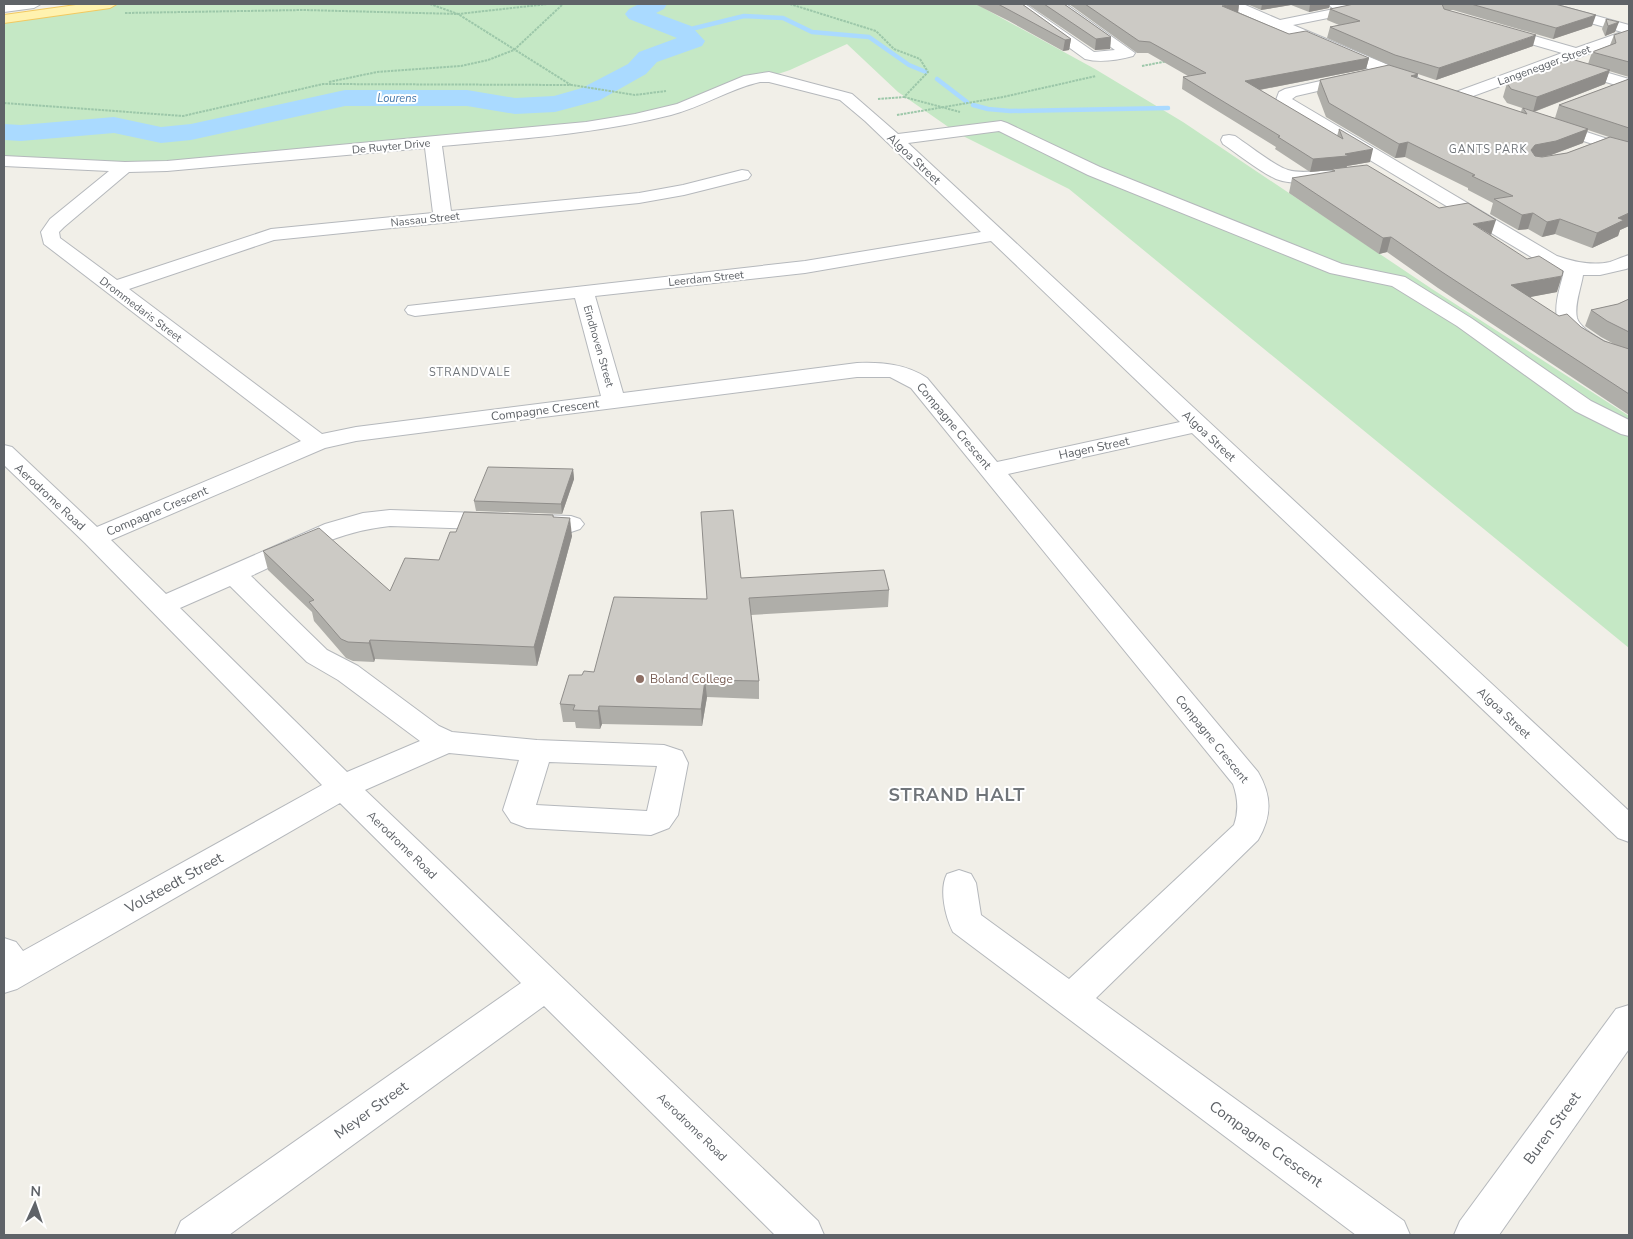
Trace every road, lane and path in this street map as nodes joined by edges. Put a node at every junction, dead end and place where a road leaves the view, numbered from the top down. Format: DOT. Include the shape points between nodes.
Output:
graph roads {
  1 [pos="34,4"];
  2 [pos="430,4"];
  3 [pos="548,4"];
  4 [pos="563,4"];
  5 [pos="790,4"];
  6 [pos="1016,4"];
  7 [pos="1058,4"];
  8 [pos="1232,4"];
  9 [pos="1334,4"];
  10 [pos="1549,6"];
  11 [pos="4,8"];
  12 [pos="114,9"];
  13 [pos="458,14"];
  14 [pos="1281,17"];
  15 [pos="4,19"];
  16 [pos="1484,26"];
  17 [pos="1629,29"];
  18 [pos="1629,34"];
  19 [pos="514,50"];
  20 [pos="1576,54"];
  21 [pos="1170,61"];
  22 [pos="1553,62"];
  23 [pos="1142,66"];
  24 [pos="1387,71"];
  25 [pos="1104,74"];
  26 [pos="770,77"];
  27 [pos="1423,83"];
  28 [pos="323,84"];
  29 [pos="1627,84"];
  30 [pos="572,85"];
  31 [pos="673,90"];
  32 [pos="1441,90"];
  33 [pos="1602,93"];
  34 [pos="904,96"];
  35 [pos="1459,96"];
  36 [pos="853,101"];
  37 [pos="4,103"];
  38 [pos="1487,105"];
  39 [pos="946,107"];
  40 [pos="1558,110"];
  41 [pos="871,118"];
  42 [pos="1001,126"];
  43 [pos="894,140"];
  44 [pos="1229,140"];
  45 [pos="433,142"];
  46 [pos="1604,143"];
  47 [pos="1629,152"];
  48 [pos="1580,153"];
  49 [pos="4,161"];
  50 [pos="125,167"];
  51 [pos="1396,168"];
  52 [pos="1370,171"];
  53 [pos="1352,174"];
  54 [pos="742,175"];
  55 [pos="443,218"];
  56 [pos="994,235"];
  57 [pos="1629,261"];
  58 [pos="1574,268"];
  59 [pos="114,288"];
  60 [pos="583,291"];
  61 [pos="415,310"];
  62 [pos="1629,361"];
  63 [pos="614,401"];
  64 [pos="1197,426"];
  65 [pos="1629,429"];
  66 [pos="318,442"];
  67 [pos="4,452"];
  68 [pos="991,470"];
  69 [pos="571,524"];
  70 [pos="94,538"];
  71 [pos="233,574"];
  72 [pos="162,606"];
  73 [pos="446,742"];
  74 [pos="537,751"];
  75 [pos="343,787"];
  76 [pos="1629,830"];
  77 [pos="959,883"];
  78 [pos="8,967"];
  79 [pos="546,984"];
  80 [pos="1070,1000"];
  81 [pos="1629,1020"];
  82 [pos="196,1235"];
  83 [pos="803,1235"];
  84 [pos="1389,1235"];
  85 [pos="1475,1235"];
  1 -- 11 [label="street"];
  2 -- 13 [label="path"];
  3 -- 13 [label="path"];
  4 -- 19 [label="path"];
  5 -- 34 [label="path" via="876,32 894,49 920,59 928,72"];
  6 -- 7 [label="street" via="1090,56 1128,53"];
  8 -- 14 [label="street"];
  9 -- 14 [label="street" via="1348,10 1306,19"];
  10 -- 17 [label="street"];
  12 -- 13 [label="path" via="145,12 303,10"];
  12 -- 15 [label="main road"];
  13 -- 19 [label="path"];
  14 -- 24 [label="street"];
  16 -- 20 [label="street"];
  18 -- 20 [label="street, Langenegger Street"];
  19 -- 28 [label="path" via="461,66 377,72"];
  19 -- 30 [label="path"];
  20 -- 22 [label="street, Langenegger Street"];
  21 -- 23 [label="path"];
  22 -- 29 [label="street"];
  22 -- 35 [label="street, Langenegger Street"];
  24 -- 27 [label="street"];
  24 -- 51 [label="street" via="1296,90 1284,98 1294,108"];
  25 -- 39 [label="path"];
  26 -- 36 [label="street, Algoa Street"];
  26 -- 45 [label="street, De Ruyter Drive" via="757,76 698,102 630,119 562,130"];
  28 -- 30 [label="path"];
  28 -- 37 [label="path" via="183,116"];
  29 -- 33 [label="street"];
  30 -- 31 [label="path" via="634,95"];
  32 -- 35 [label="street"];
  34 -- 36 [label="path"];
  34 -- 39 [label="path"];
  35 -- 38 [label="street"];
  36 -- 41 [label="street, Algoa Street"];
  39 -- 41 [label="path"];
  39 -- 42 [label="path"];
  40 -- 46 [label="street" via="1533,120"];
  41 -- 43 [label="street, Algoa Street"];
  42 -- 43 [label="street"];
  42 -- 65 [label="street" via="1094,171 1337,268 1398,281 1464,322 1583,406"];
  43 -- 56 [label="street, Algoa Street"];
  44 -- 53 [label="street" via="1282,175 1312,178"];
  45 -- 50 [label="street, De Ruyter Drive"];
  45 -- 55 [label="street"];
  46 -- 47 [label="street"];
  46 -- 48 [label="street"];
  49 -- 50 [label="street, De Ruyter Drive"];
  50 -- 59 [label="street, Drommedaris Street" via="50,232 54,244"];
  51 -- 52 [label="street"];
  51 -- 58 [label="street" via="1545,257"];
  54 -- 55 [label="street, Nassau Street" via="639,198"];
  55 -- 59 [label="street, Nassau Street" via="271,235"];
  56 -- 60 [label="street, Leerdam Street" via="805,267"];
  56 -- 64 [label="street, Algoa Street"];
  57 -- 58 [label="street" via="1608,269"];
  58 -- 62 [label="street" via="1567,320 1573,330 1615,357"];
  59 -- 66 [label="street, Drommedaris Street"];
  60 -- 61 [label="street, Leerdam Street"];
  60 -- 63 [label="street, Eindhoven Street"];
  63 -- 66 [label="street, Compagne Crescent" via="356,434"];
  63 -- 68 [label="street, Compagne Crescent" via="857,370 894,372 919,383"];
  64 -- 68 [label="street, Hagen Street"];
  64 -- 76 [label="street, Algoa Street"];
  66 -- 70 [label="street, Compagne Crescent"];
  67 -- 70 [label="street, Aerodrome Road"];
  68 -- 80 [label="street, Compagne Crescent" via="1247,780 1254,801 1253,820 1247,832"];
  69 -- 71 [label="street" via="390,518 363,521 334,529"];
  70 -- 72 [label="street, Aerodrome Road"];
  71 -- 72 [label="street"];
  71 -- 73 [label="street" via="317,656 348,673 428,733"];
  72 -- 75 [label="street, Aerodrome Road"];
  73 -- 74 [label="street"];
  73 -- 75 [label="street, Volsteedt Street"];
  74 -- 74 [label="street" via="519,810 522,814 652,823 662,815 673,763 671,759 664,756"];
  75 -- 78 [label="street, Volsteedt Street"];
  75 -- 79 [label="street, Aerodrome Road"];
  77 -- 80 [label="street, Compagne Crescent" via="964,922"];
  79 -- 82 [label="street, Meyer Street"];
  79 -- 83 [label="street, Aerodrome Road"];
  80 -- 84 [label="street, Compagne Crescent"];
  81 -- 85 [label="street, Buren Street"];
}
